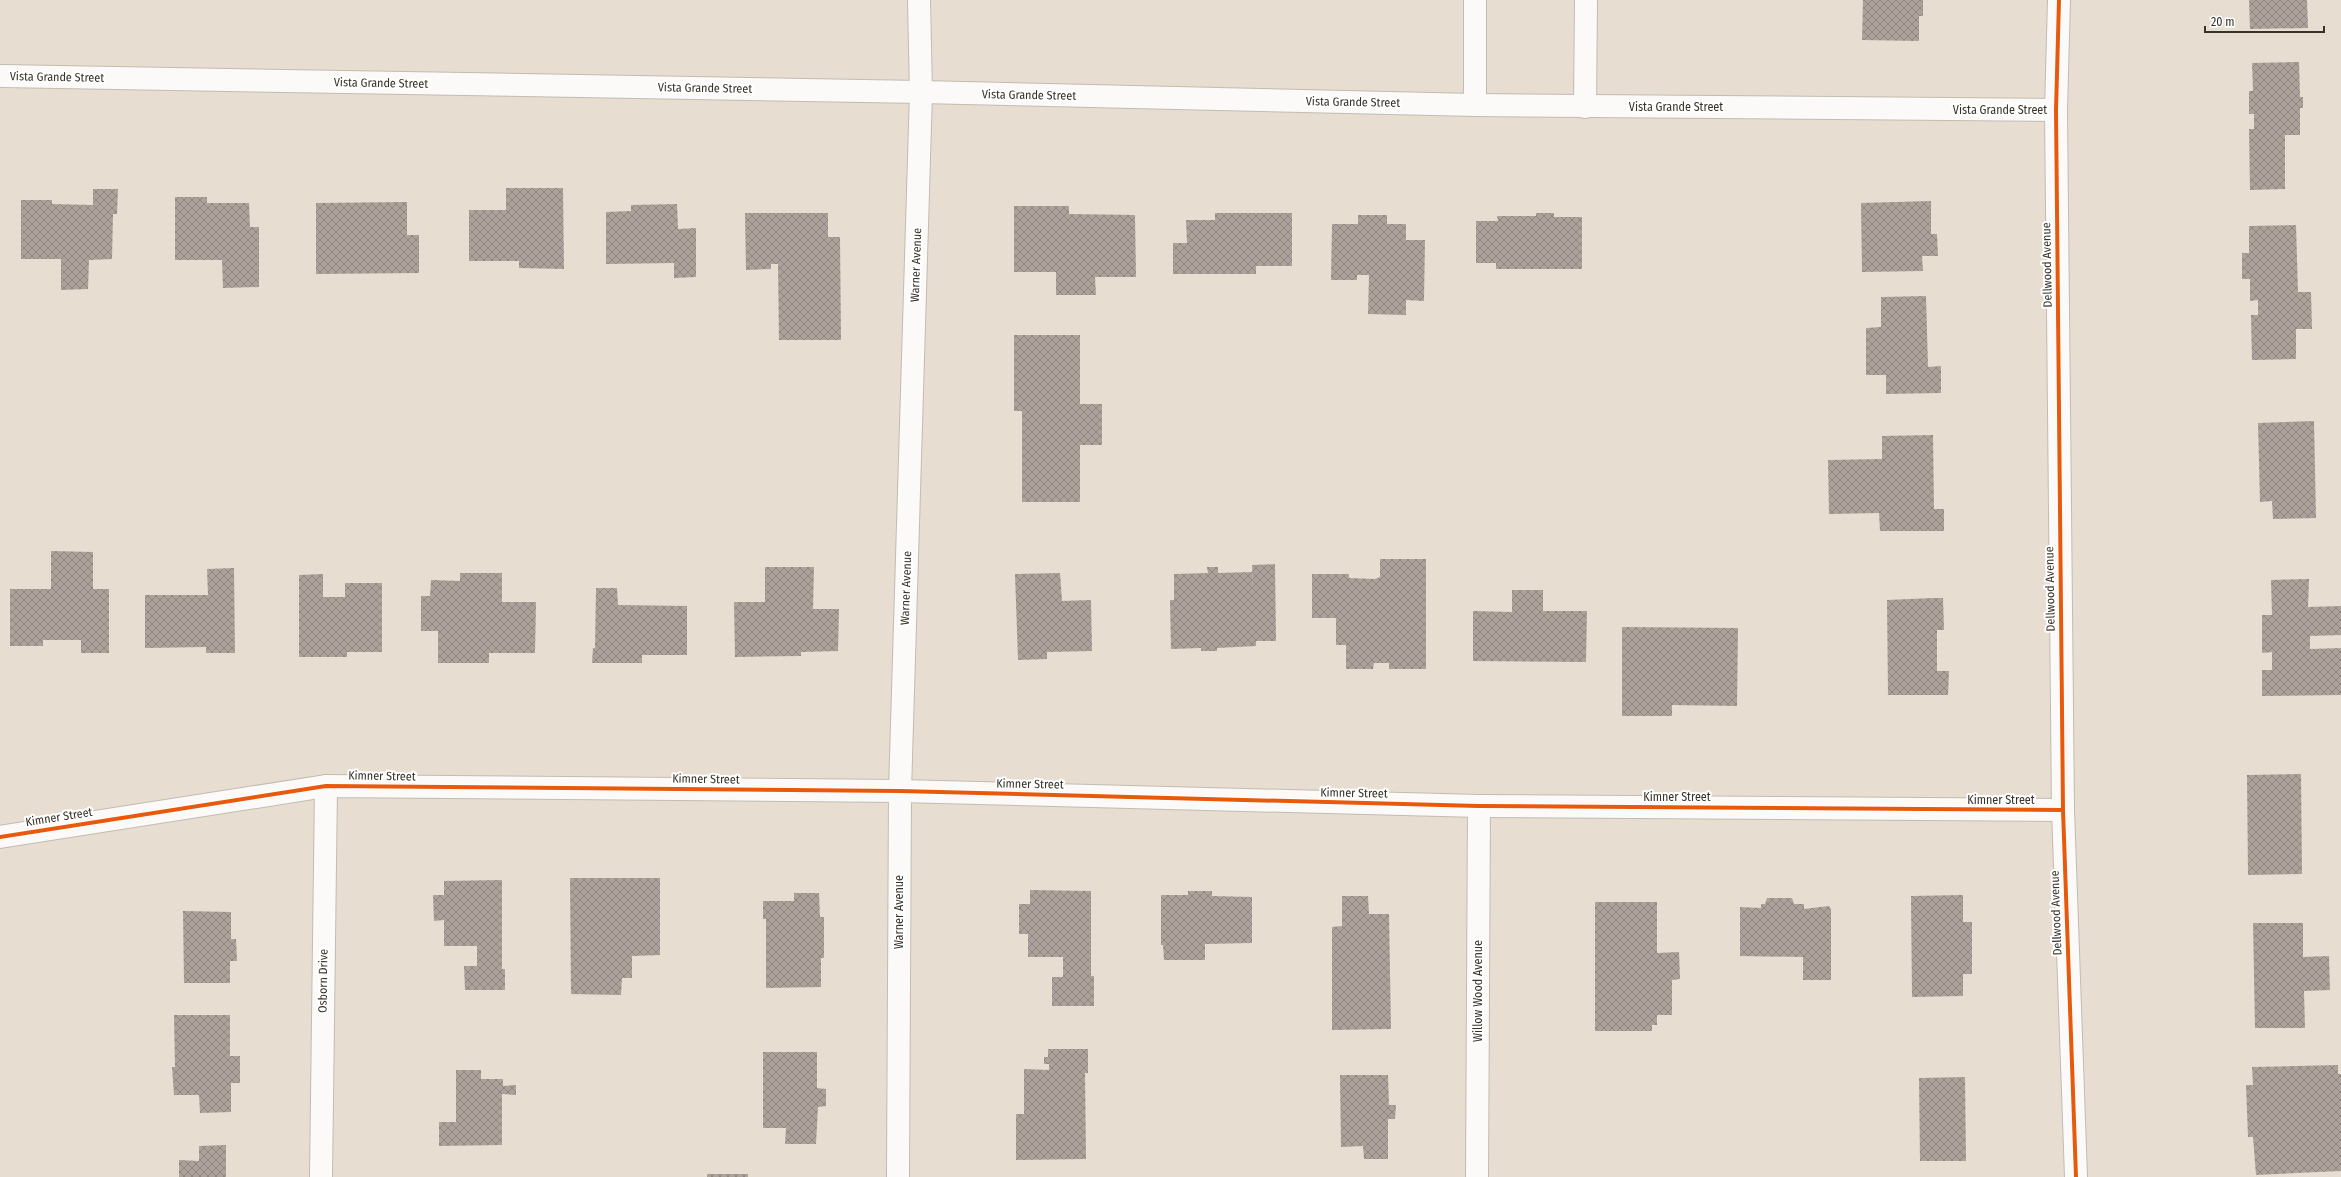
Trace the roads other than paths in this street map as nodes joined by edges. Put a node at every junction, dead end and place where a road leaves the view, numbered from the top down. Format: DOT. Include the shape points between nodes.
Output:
graph roads {
  1 [pos="920,0"];
  2 [pos="1475,0"];
  3 [pos="1586,0"];
  4 [pos="2059,0"];
  5 [pos="2,76"];
  6 [pos="921,92"];
  7 [pos="1475,106"];
  8 [pos="1585,107"];
  9 [pos="2056,110"];
  10 [pos="326,786"];
  11 [pos="900,791"];
  12 [pos="1479,806"];
  13 [pos="2063,810"];
  14 [pos="0,837"];
  15 [pos="321,1177"];
  16 [pos="898,1177"];
  17 [pos="1477,1177"];
  18 [pos="2076,1177"];
  1 -- 6 [label="street, Warner Avenue"];
  2 -- 7 [label="street"];
  3 -- 8 [label="street"];
  4 -- 9 [label="street, Dellwood Avenue"];
  5 -- 6 [label="street, Vista Grande Street"];
  6 -- 7 [label="street, Vista Grande Street"];
  6 -- 11 [label="street, Warner Avenue"];
  7 -- 8 [label="street, Vista Grande Street"];
  8 -- 9 [label="street, Vista Grande Street"];
  9 -- 13 [label="street, Dellwood Avenue"];
  10 -- 11 [label="street, Kimner Street"];
  10 -- 14 [label="street, Kimner Street"];
  10 -- 15 [label="street, Osborn Drive"];
  11 -- 12 [label="street, Kimner Street"];
  11 -- 16 [label="street, Warner Avenue"];
  12 -- 13 [label="street, Kimner Street"];
  12 -- 17 [label="street, Willow Wood Avenue"];
  13 -- 18 [label="street, Dellwood Avenue"];
}
